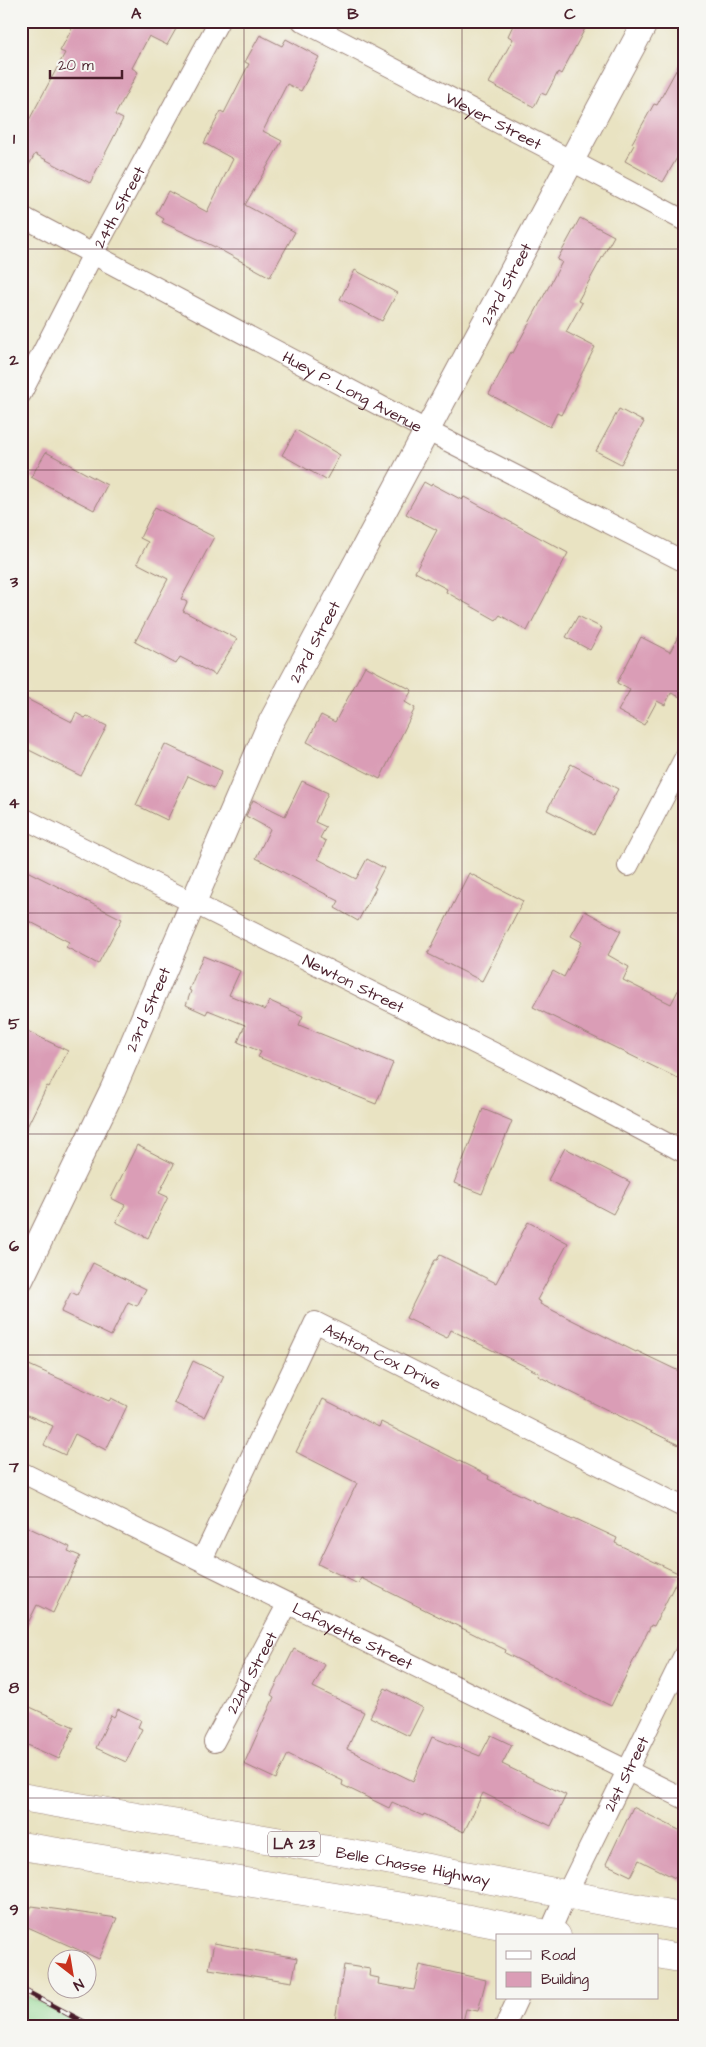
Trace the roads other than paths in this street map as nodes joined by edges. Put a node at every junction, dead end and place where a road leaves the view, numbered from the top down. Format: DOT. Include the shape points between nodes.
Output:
graph roads {
  1 [pos="219,21"];
  2 [pos="302,21"];
  3 [pos="646,21"];
  4 [pos="572,161"];
  5 [pos="21,216"];
  6 [pos="685,221"];
  7 [pos="94,254"];
  8 [pos="21,394"];
  9 [pos="428,431"];
  10 [pos="685,562"];
  11 [pos="685,757"];
  12 [pos="21,817"];
  13 [pos="628,866"];
  14 [pos="192,904"];
  15 [pos="685,1153"];
  16 [pos="21,1278"];
  17 [pos="21,1472"];
  18 [pos="685,1508"];
  19 [pos="202,1560"];
  20 [pos="288,1603"];
  21 [pos="685,1653"];
  22 [pos="214,1742"];
  23 [pos="627,1772"];
  24 [pos="21,1797"];
  25 [pos="685,1799"];
  26 [pos="21,1846"];
  27 [pos="567,1893"];
  28 [pos="685,1917"];
  29 [pos="546,1934"];
  30 [pos="551,1934"];
  31 [pos="658,1954"];
  32 [pos="685,1959"];
  33 [pos="517,2000"];
  34 [pos="505,2026"];
  1 -- 7 [label="street, 24th Street"];
  2 -- 4 [label="street, Weyer Street"];
  3 -- 4 [label="street, 23rd Street"];
  4 -- 6 [label="street, Weyer Street"];
  4 -- 9 [label="street, 23rd Street"];
  5 -- 7 [label="street, Huey P. Long Avenue"];
  7 -- 8 [label="street, 24th Street"];
  7 -- 9 [label="street, Huey P. Long Avenue"];
  9 -- 10 [label="street, Huey P. Long Avenue"];
  9 -- 14 [label="street, 23rd Street" via="271,722"];
  11 -- 13 [label="street"];
  12 -- 14 [label="street, Newton Street"];
  14 -- 15 [label="street, Newton Street" via="540,1076"];
  14 -- 16 [label="street, 23rd Street" via="113,1089"];
  17 -- 19 [label="street, Lafayette Street"];
  18 -- 19 [label="street, Ashton Cox Drive" via="315,1322"];
  19 -- 20 [label="street, Lafayette Street"];
  20 -- 22 [label="street, 22nd Street"];
  20 -- 23 [label="street, Lafayette Street"];
  21 -- 23 [label="street, 21st Street"];
  23 -- 25 [label="street, Lafayette Street"];
  23 -- 27 [label="street, 21st Street"];
  24 -- 27 [label="highway, Belle Chasse Highway / LA 23"];
  26 -- 29 [label="highway" via="418,1910"];
  27 -- 28 [label="highway, Belle Chasse Highway / LA 23"];
  27 -- 30 [label="street, 21st Street"];
  31 -- 32 [label="highway"];
  33 -- 34 [label="street"];
}
